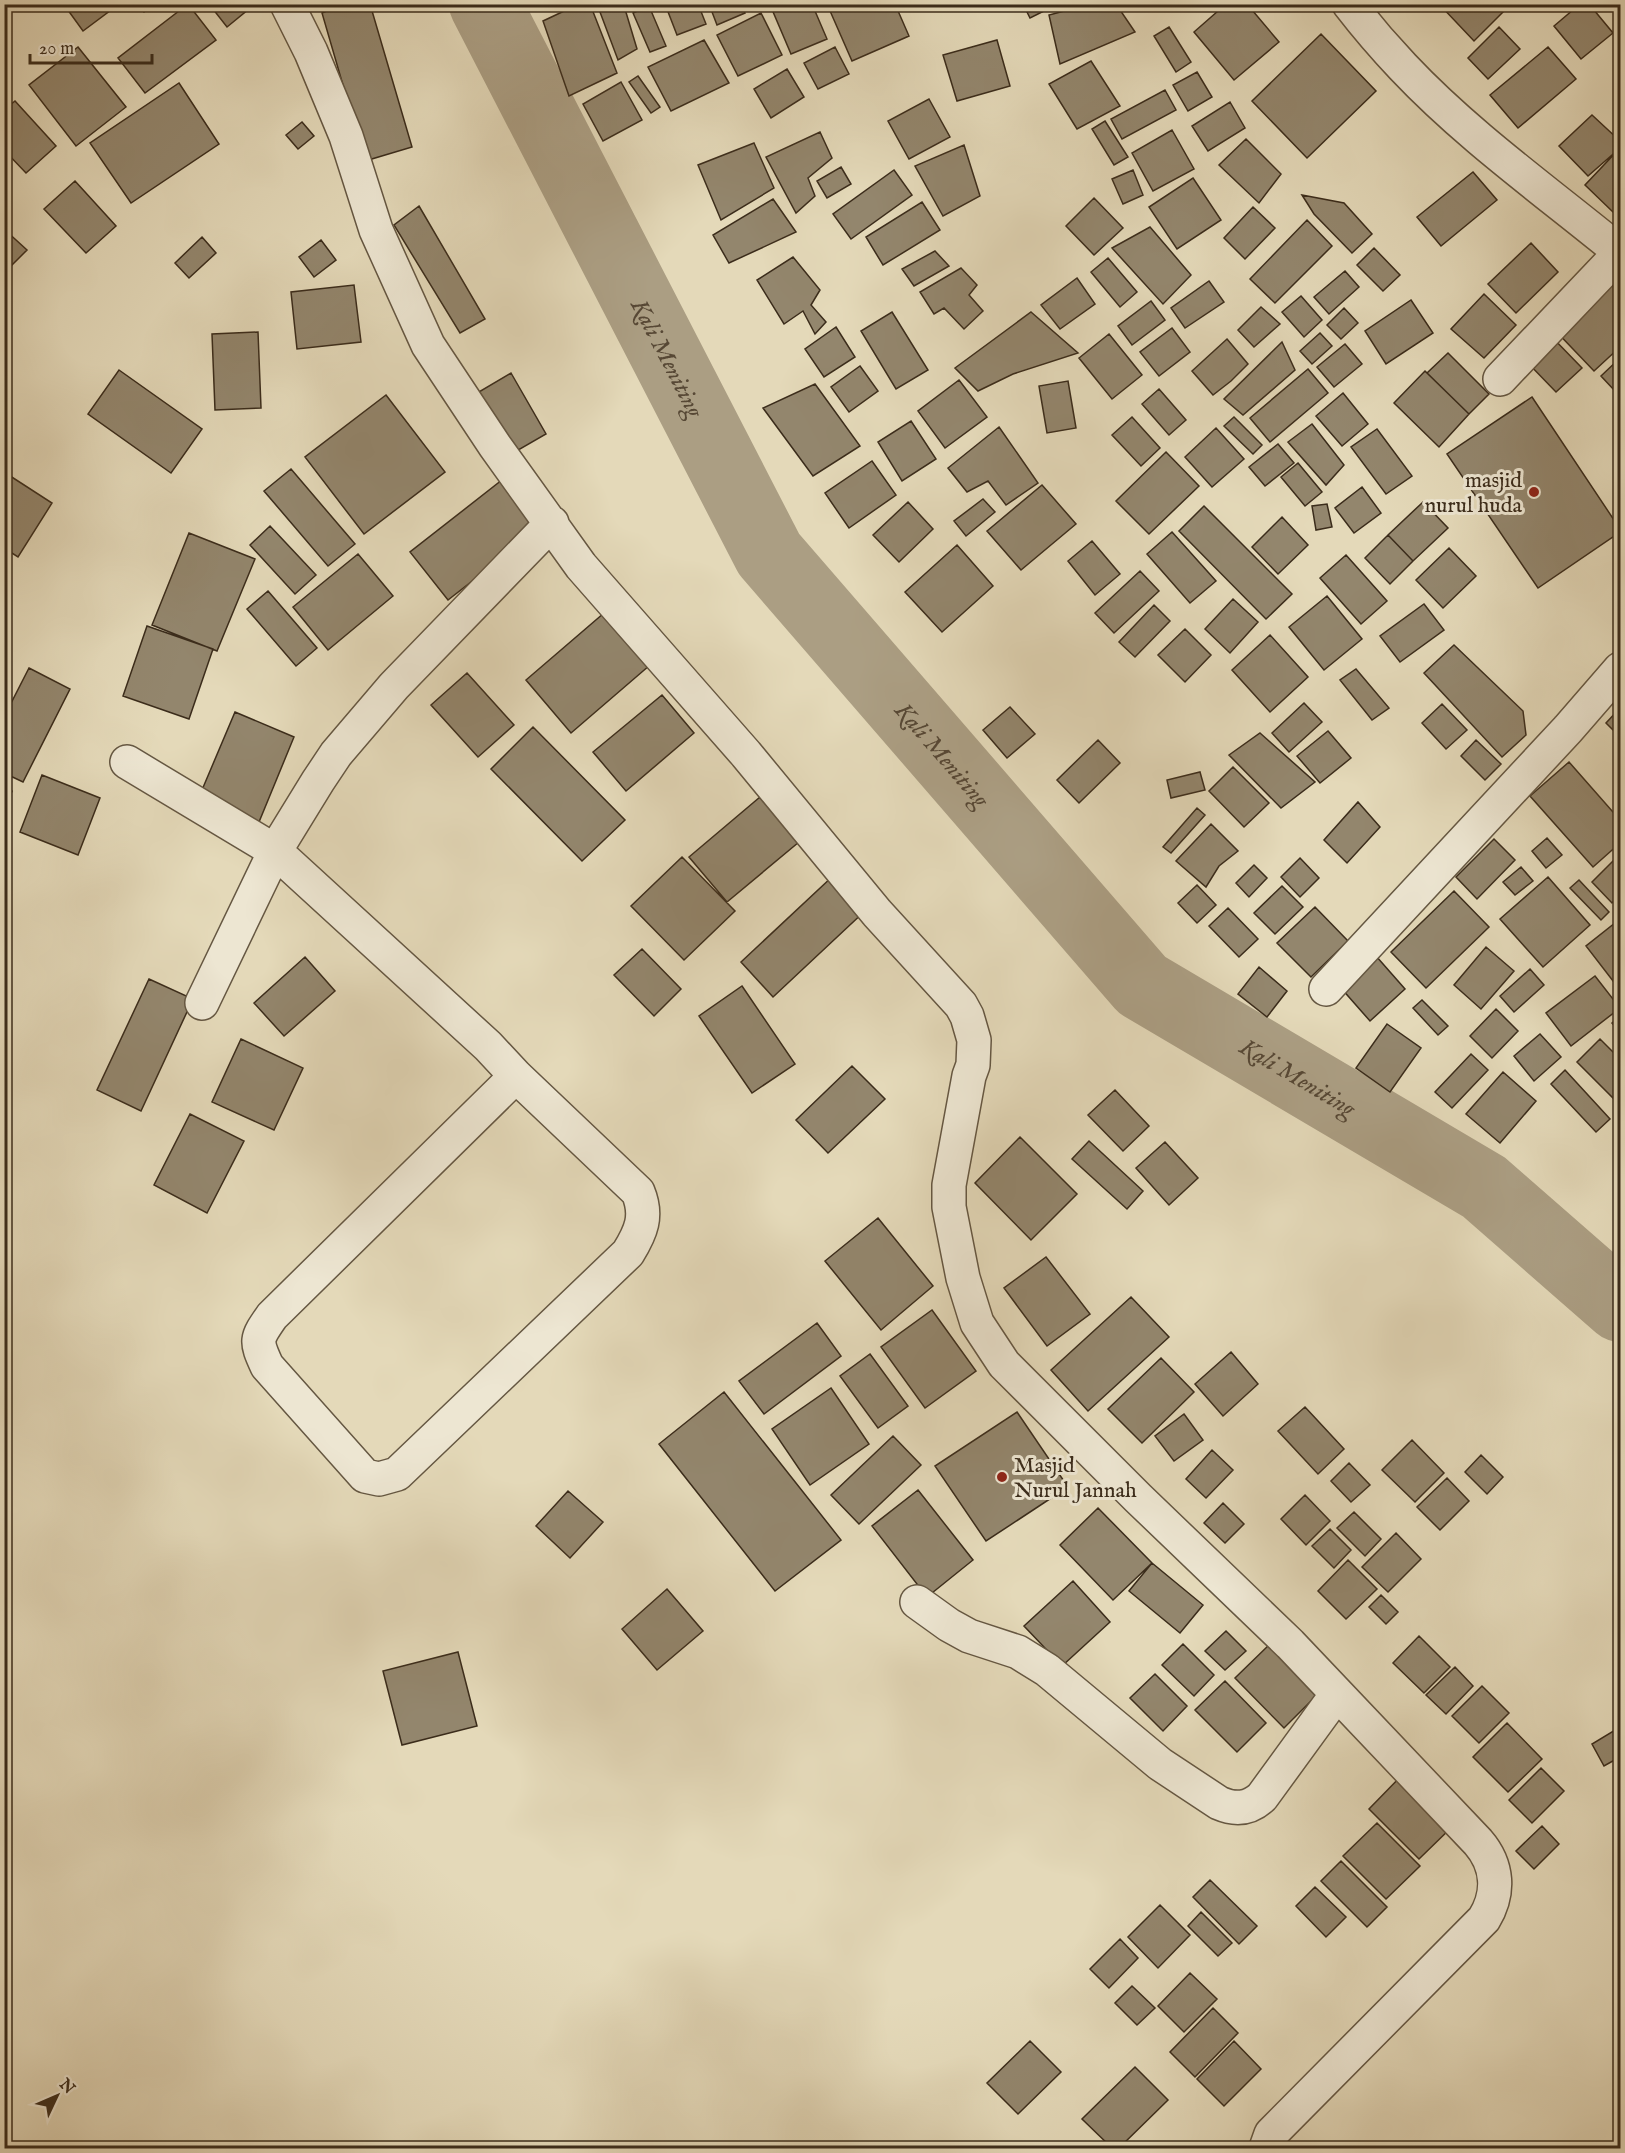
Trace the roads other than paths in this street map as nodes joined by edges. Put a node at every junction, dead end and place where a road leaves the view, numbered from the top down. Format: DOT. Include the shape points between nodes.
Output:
graph roads {
  1 [pos="287,4"];
  2 [pos="1349,4"];
  3 [pos="1620,253"];
  4 [pos="1500,380"];
  5 [pos="552,523"];
  6 [pos="1620,669"];
  7 [pos="127,762"];
  8 [pos="275,851"];
  9 [pos="1326,989"];
  10 [pos="202,1003"];
  11 [pos="516,1076"];
  12 [pos="917,1602"];
  13 [pos="1337,1694"];
  14 [pos="1266,2148"];
  1 -- 5 [label="street" via="311,51 346,136 376,230 428,345"];
  2 -- 3 [label="street" via="1402,67 1444,108"];
  3 -- 4 [label="street"];
  5 -- 8 [label="street" via="394,686 336,754"];
  5 -- 13 [label="street" via="581,566 968,1016 974,1040 973,1065 948,1196 963,1278 977,1323 1004,1364"];
  6 -- 9 [label="street"];
  7 -- 8 [label="street"];
  8 -- 10 [label="street"];
  8 -- 11 [label="street"];
  11 -- 11 [label="street" via="638,1192 642,1203 641,1233 628,1253 397,1474 379,1479 365,1476 267,1366 258,1346 261,1333 272,1316"];
  12 -- 13 [label="street" via="969,1636 1018,1652 1047,1670 1160,1764 1229,1807 1250,1806 1262,1797"];
  13 -- 14 [label="street" via="1485,1849 1493,1869 1495,1890 1490,1909 1478,1927 1271,2134"];
}
